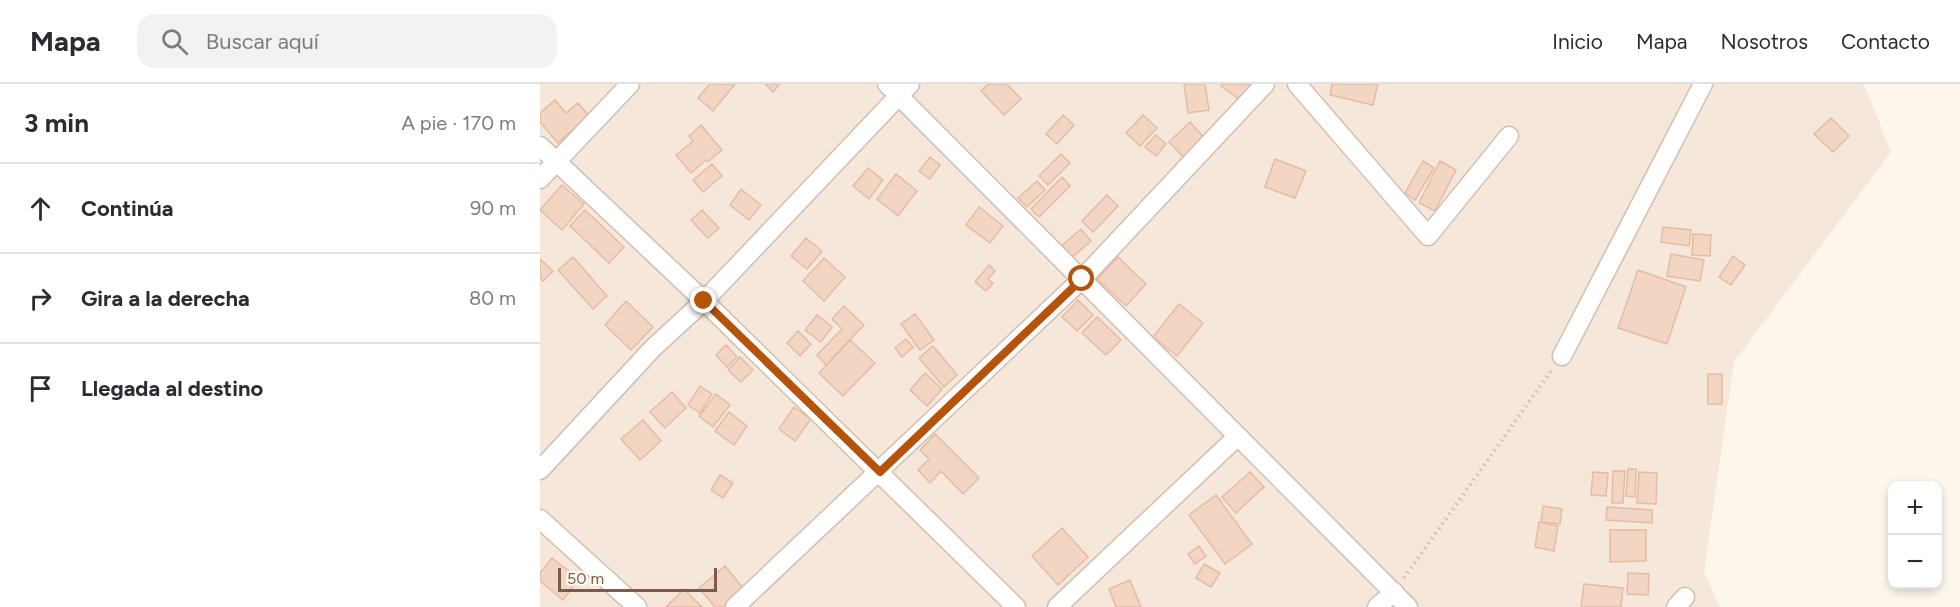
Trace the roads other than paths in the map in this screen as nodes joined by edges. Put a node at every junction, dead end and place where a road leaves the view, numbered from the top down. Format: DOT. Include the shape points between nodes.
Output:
graph roads {
  1 [pos="630,84"];
  2 [pos="1265,84"];
  3 [pos="1297,84"];
  4 [pos="1703,84"];
  5 [pos="899,88"];
  6 [pos="1509,136"];
  7 [pos="540,146"];
  8 [pos="555,162"];
  9 [pos="540,179"];
  10 [pos="1082,279"];
  11 [pos="704,301"];
  12 [pos="1562,356"];
  13 [pos="1238,436"];
  14 [pos="540,470"];
  15 [pos="880,472"];
  16 [pos="540,519"];
  17 [pos="1394,592"];
  18 [pos="637,607"];
  19 [pos="735,607"];
  20 [pos="1016,607"];
  21 [pos="1057,607"];
  22 [pos="1377,607"];
  23 [pos="1408,607"];
  1 -- 8 [label="street"];
  2 -- 10 [label="street"];
  3 -- 6 [label="street" via="1428,236"];
  4 -- 12 [label="street"];
  5 -- 10 [label="street"];
  5 -- 11 [label="street"];
  7 -- 8 [label="street"];
  8 -- 9 [label="street"];
  8 -- 11 [label="street"];
  10 -- 13 [label="street"];
  10 -- 15 [label="street"];
  11 -- 14 [label="street" via="653,348"];
  11 -- 15 [label="street"];
  13 -- 17 [label="street"];
  13 -- 21 [label="street"];
  15 -- 19 [label="street"];
  15 -- 20 [label="street"];
  16 -- 18 [label="street"];
  17 -- 22 [label="street"];
  17 -- 23 [label="street"];
}
